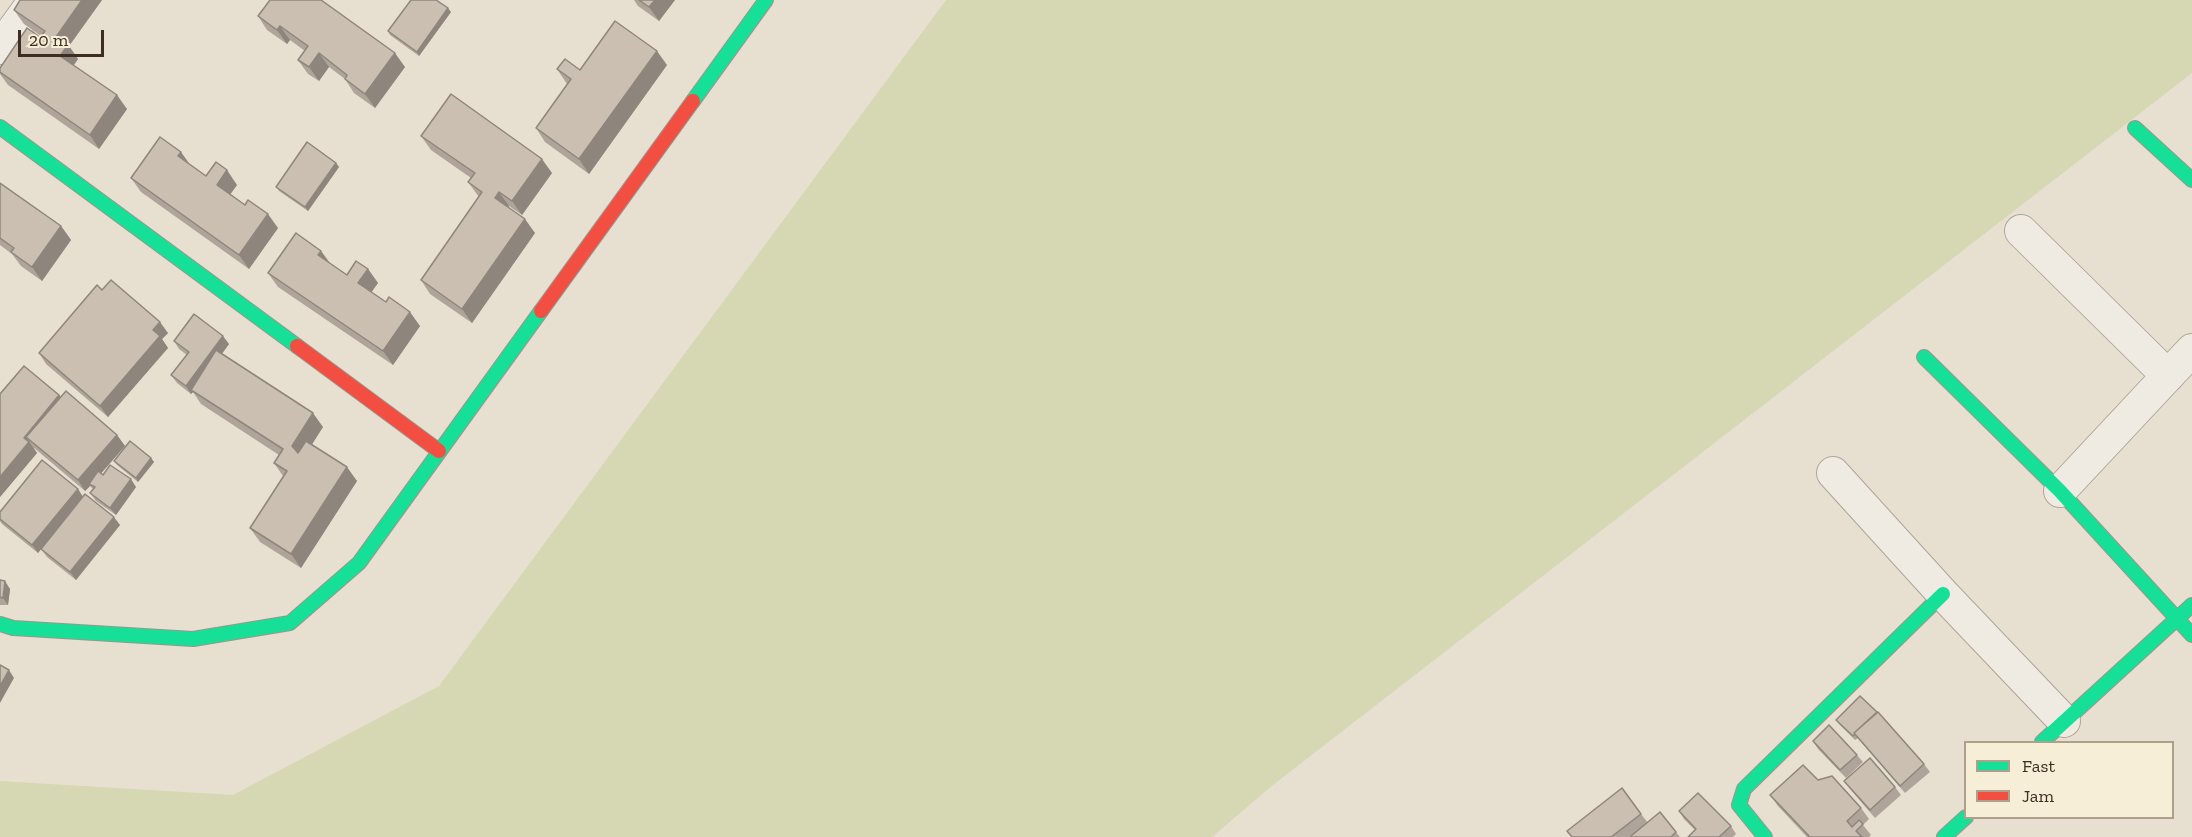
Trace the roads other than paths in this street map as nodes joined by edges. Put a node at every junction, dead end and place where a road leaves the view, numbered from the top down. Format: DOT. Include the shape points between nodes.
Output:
graph roads {
  1 [pos="35,0"];
  2 [pos="766,0"];
  3 [pos="0,48"];
  4 [pos="0,127"];
  5 [pos="2135,128"];
  6 [pos="2192,180"];
  7 [pos="2021,231"];
  8 [pos="2192,350"];
  9 [pos="1923,357"];
  10 [pos="2168,376"];
  11 [pos="439,451"];
  12 [pos="1833,473"];
  13 [pos="2060,491"];
  14 [pos="1943,594"];
  15 [pos="2192,605"];
  16 [pos="2178,620"];
  17 [pos="0,624"];
  18 [pos="2192,634"];
  19 [pos="2053,732"];
  20 [pos="1765,837"];
  1 -- 3 [label="street"];
  2 -- 11 [label="street"];
  4 -- 11 [label="street"];
  5 -- 6 [label="street"];
  7 -- 10 [label="street"];
  8 -- 10 [label="street"];
  9 -- 13 [label="street"];
  10 -- 13 [label="street"];
  11 -- 17 [label="street" via="359,563 290,623 194,639"];
  12 -- 14 [label="street"];
  13 -- 16 [label="street"];
  14 -- 19 [label="street"];
  14 -- 20 [label="street" via="1744,789 1739,805"];
  15 -- 16 [label="street"];
  16 -- 18 [label="street"];
  16 -- 19 [label="street"];
}
